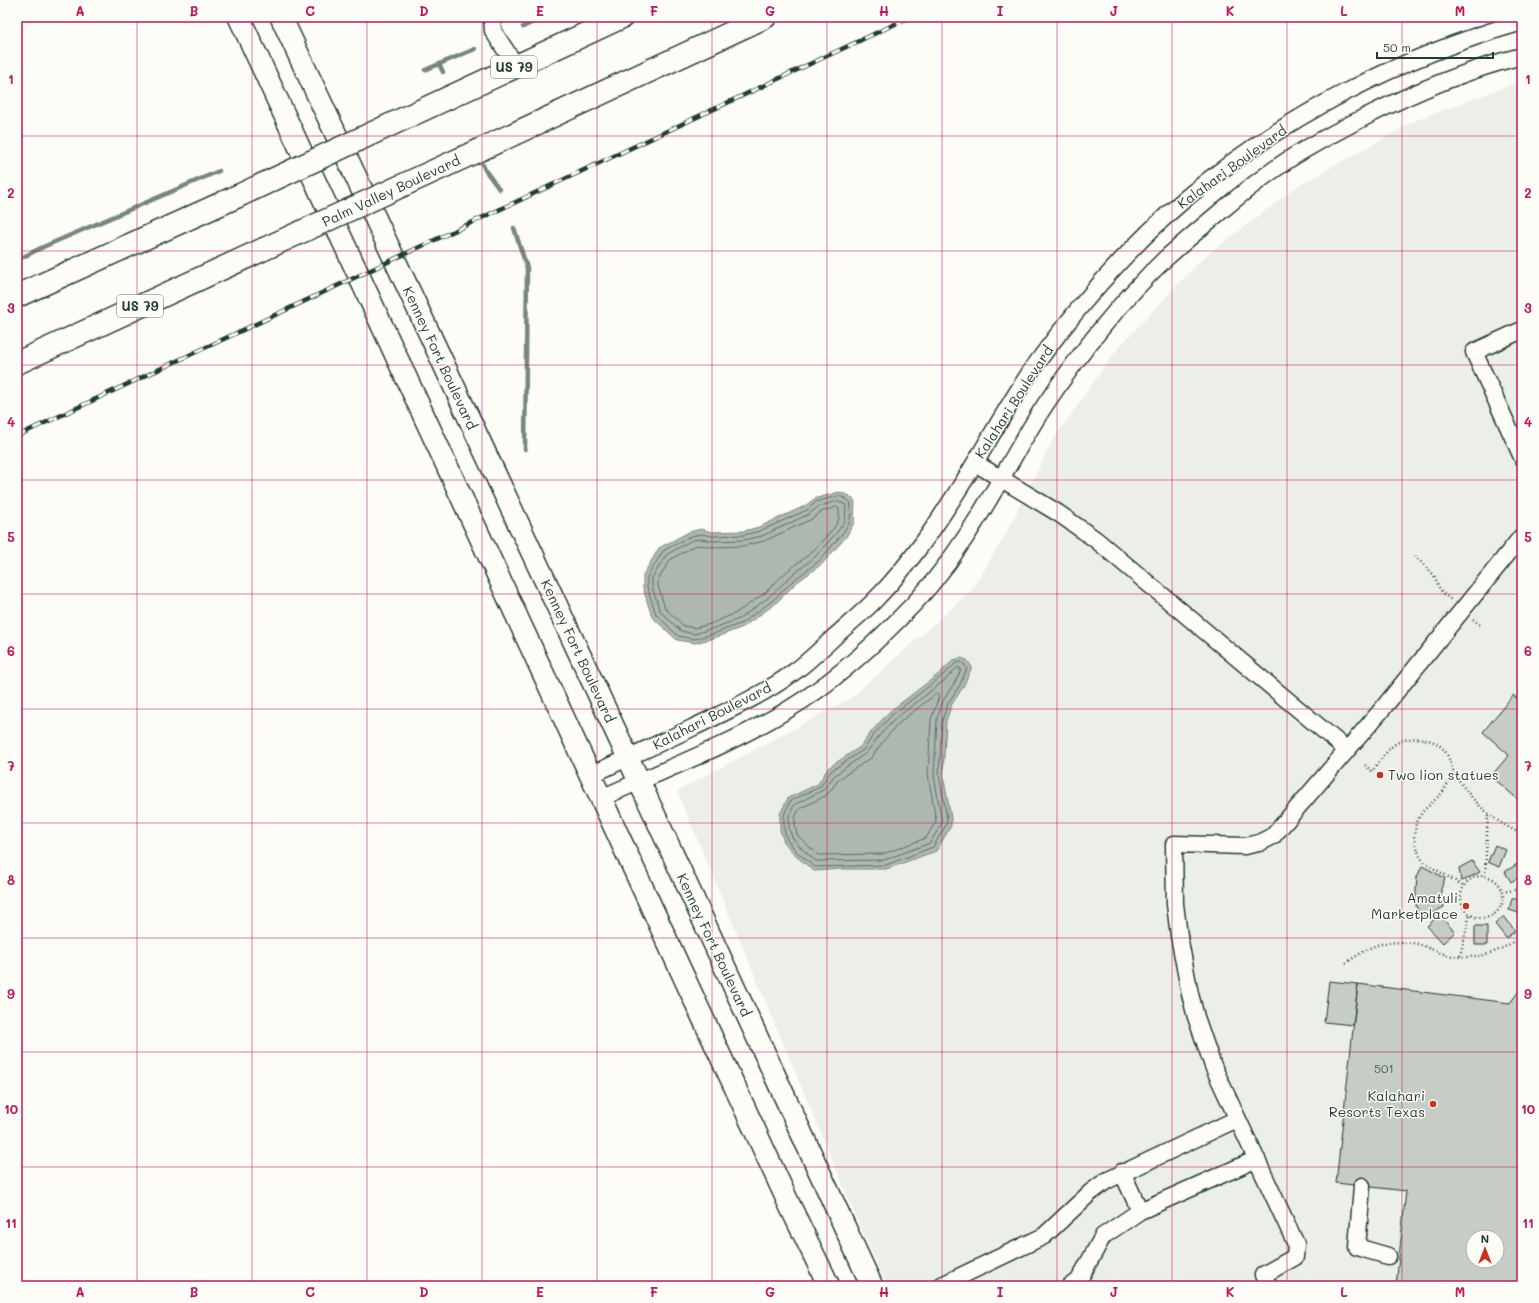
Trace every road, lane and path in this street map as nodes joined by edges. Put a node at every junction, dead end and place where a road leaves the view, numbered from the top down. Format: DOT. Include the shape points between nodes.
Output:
graph roads {
  1 [pos="239,17"];
  2 [pos="281,17"];
  3 [pos="492,17"];
  4 [pos="622,17"];
  5 [pos="765,17"];
  6 [pos="1522,22"];
  7 [pos="1522,56"];
  8 [pos="516,66"];
  9 [pos="17,296"];
  10 [pos="1522,330"];
  11 [pos="17,363"];
  12 [pos="1522,458"];
  13 [pos="975,463"];
  14 [pos="1001,478"];
  15 [pos="1522,536"];
  16 [pos="1415,556"];
  17 [pos="1455,604"];
  18 [pos="1347,750"];
  19 [pos="628,758"];
  20 [pos="1365,765"];
  21 [pos="1454,774"];
  22 [pos="591,775"];
  23 [pos="639,782"];
  24 [pos="601,798"];
  25 [pos="1488,814"];
  26 [pos="1522,834"];
  27 [pos="1485,876"];
  28 [pos="1464,886"];
  29 [pos="1522,889"];
  30 [pos="1502,892"];
  31 [pos="1470,914"];
  32 [pos="1522,936"];
  33 [pos="1460,956"];
  34 [pos="1346,963"];
  35 [pos="1237,1119"];
  36 [pos="1257,1159"];
  37 [pos="1122,1172"];
  38 [pos="1362,1186"];
  39 [pos="1140,1211"];
  40 [pos="1388,1256"];
  41 [pos="829,1286"];
  42 [pos="872,1286"];
  43 [pos="940,1286"];
  44 [pos="1070,1286"];
  45 [pos="1268,1286"];
  1 -- 22 [label="main road"];
  2 -- 19 [label="main road, Kenney Fort Boulevard"];
  3 -- 8 [label="street" via="493,31"];
  4 -- 8 [label="highway, US 79"];
  5 -- 11 [label="highway, Palm Valley Boulevard / US 79, bridge"];
  6 -- 13 [label="street, Kalahari Boulevard" via="1428,54 1326,102 1256,146 1190,196 1121,260 1073,316 1032,369"];
  7 -- 14 [label="street, Kalahari Boulevard" via="1429,86 1383,108 1302,151 1231,202 1164,261 1127,299 1049,399"];
  8 -- 9 [label="highway, US 79, bridge"];
  10 -- 12 [label="street" via="1474,352"];
  13 -- 14 [label="street"];
  13 -- 19 [label="street, Kalahari Boulevard" via="933,529 896,577 873,602 796,671 742,703"];
  14 -- 18 [label="street" via="1058,512 1095,539"];
  14 -- 23 [label="street, Kalahari Boulevard" via="964,540 939,574 899,619 846,670 758,727"];
  15 -- 18 [label="street"];
  16 -- 17 [label="path" via="1434,575 1440,590"];
  18 -- 35 [label="street" via="1274,836 1267,840 1245,846 1174,844 1175,904 1190,994 1206,1047"];
  19 -- 22 [label="street, Kalahari Boulevard"];
  19 -- 23 [label="main road, Kenney Fort Boulevard"];
  20 -- 21 [label="path" via="1372,771 1392,746 1401,741 1424,739 1443,748"];
  21 -- 25 [label="path"];
  21 -- 28 [label="path" via="1442,793 1422,812 1416,824 1414,838 1420,857 1426,864"];
  22 -- 24 [label="main road"];
  23 -- 24 [label="street, Kalahari Boulevard"];
  23 -- 42 [label="main road, Kenney Fort Boulevard"];
  24 -- 41 [label="main road"];
  25 -- 26 [label="path" via="1507,828"];
  25 -- 27 [label="path"];
  27 -- 28 [label="path" via="1471,879"];
  27 -- 30 [label="path" via="1497,882"];
  28 -- 31 [label="path" via="1462,902"];
  29 -- 30 [label="path"];
  30 -- 31 [label="path" via="1502,902 1494,913 1482,918"];
  31 -- 33 [label="path"];
  32 -- 33 [label="path" via="1496,952 1482,956"];
  33 -- 34 [label="path" via="1447,955 1418,944 1386,943 1365,951"];
  35 -- 36 [label="street"];
  35 -- 37 [label="street"];
  36 -- 39 [label="street"];
  36 -- 45 [label="street" via="1296,1244 1295,1257 1263,1275"];
  37 -- 39 [label="street"];
  37 -- 43 [label="street" via="1091,1192 1044,1236"];
  38 -- 40 [label="street" via="1357,1247"];
  39 -- 44 [label="street" via="1103,1236 1078,1282"];
}
